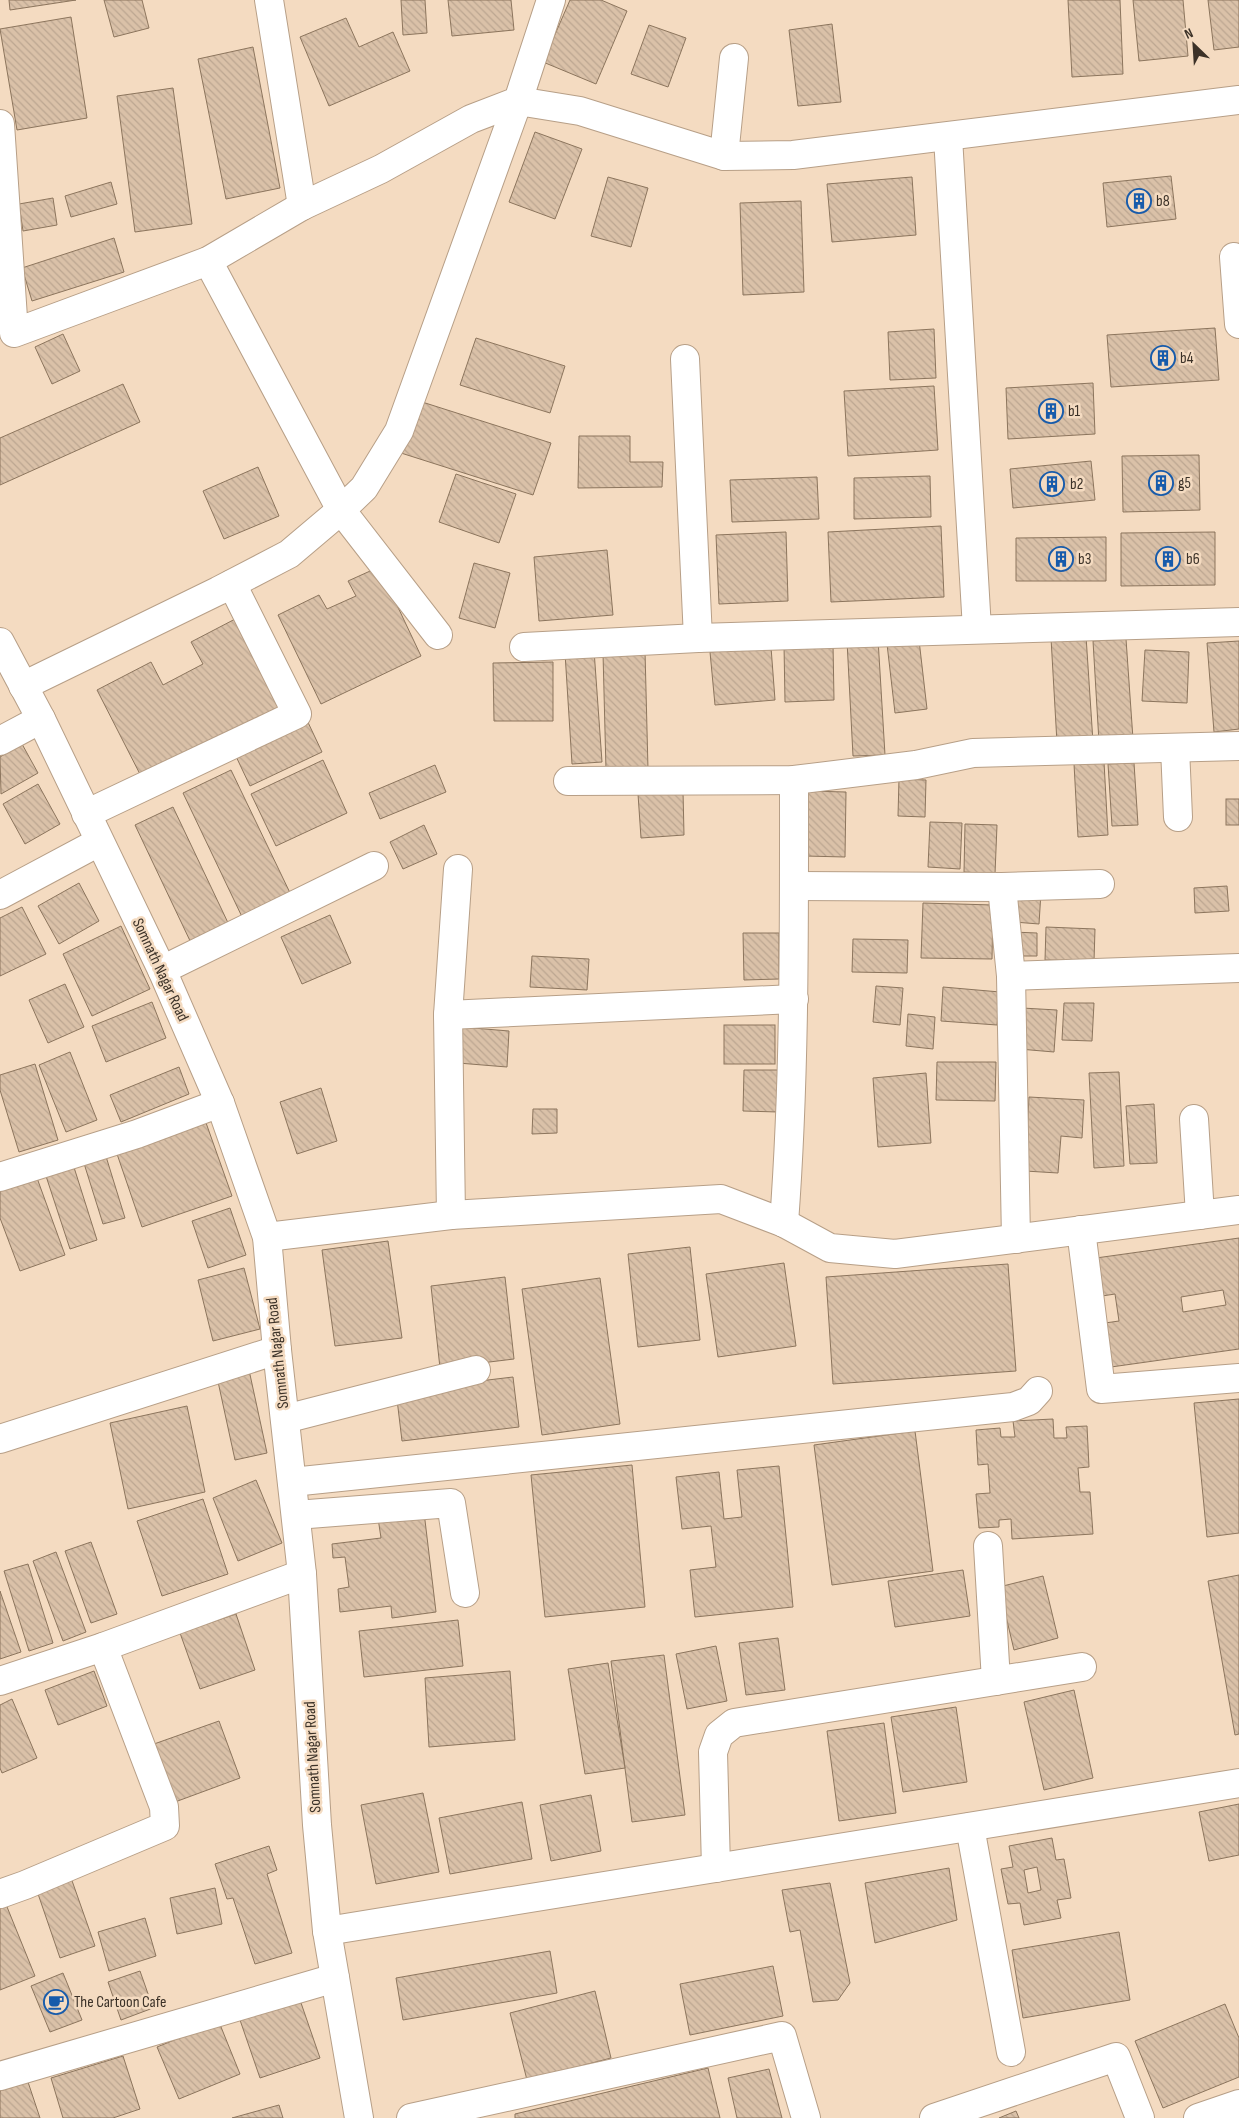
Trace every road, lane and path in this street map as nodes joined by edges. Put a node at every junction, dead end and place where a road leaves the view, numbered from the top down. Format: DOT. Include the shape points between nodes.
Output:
graph roads {
  1 [pos="269,0"];
  2 [pos="551,0"];
  3 [pos="734,58"];
  4 [pos="1239,100"];
  5 [pos="518,101"];
  6 [pos="0,124"];
  7 [pos="948,137"];
  8 [pos="724,156"];
  9 [pos="302,206"];
  10 [pos="1234,257"];
  11 [pos="208,261"];
  12 [pos="1239,324"];
  13 [pos="685,359"];
  14 [pos="342,510"];
  15 [pos="240,580"];
  16 [pos="1239,622"];
  17 [pos="977,629"];
  18 [pos="438,635"];
  19 [pos="698,638"];
  20 [pos="0,642"];
  21 [pos="524,647"];
  22 [pos="22,686"];
  23 [pos="314,712"];
  24 [pos="41,719"];
  25 [pos="0,741"];
  26 [pos="1239,746"];
  27 [pos="1175,748"];
  28 [pos="794,780"];
  29 [pos="568,781"];
  30 [pos="86,814"];
  31 [pos="1178,817"];
  32 [pos="99,842"];
  33 [pos="374,866"];
  34 [pos="458,869"];
  35 [pos="1100,884"];
  36 [pos="794,886"];
  37 [pos="1002,887"];
  38 [pos="0,895"];
  39 [pos="1239,968"];
  40 [pos="162,970"];
  41 [pos="1011,976"];
  42 [pos="794,1000"];
  43 [pos="448,1015"];
  44 [pos="220,1103"];
  45 [pos="1194,1118"];
  46 [pos="0,1177"];
  47 [pos="1239,1210"];
  48 [pos="1200,1215"];
  49 [pos="451,1216"];
  50 [pos="784,1223"];
  51 [pos="1081,1230"];
  52 [pos="267,1237"];
  53 [pos="1016,1239"];
  54 [pos="277,1350"];
  55 [pos="476,1370"];
  56 [pos="1239,1378"];
  57 [pos="1038,1391"];
  58 [pos="285,1419"];
  59 [pos="0,1439"];
  60 [pos="292,1482"];
  61 [pos="296,1515"];
  62 [pos="988,1546"];
  63 [pos="302,1574"];
  64 [pos="465,1593"];
  65 [pos="103,1647"];
  66 [pos="1082,1667"];
  67 [pos="0,1681"];
  68 [pos="996,1681"];
  69 [pos="1239,1783"];
  70 [pos="970,1827"];
  71 [pos="716,1868"];
  72 [pos="0,1894"];
  73 [pos="327,1931"];
  74 [pos="335,1978"];
  75 [pos="1011,2052"];
  76 [pos="0,2076"];
  77 [pos="1239,2104"];
  78 [pos="359,2118"];
  79 [pos="411,2118"];
  80 [pos="806,2118"];
  81 [pos="934,2118"];
  82 [pos="1140,2118"];
  83 [pos="1198,2118"];
  1 -- 9 [label="street"];
  2 -- 5 [label="street"];
  3 -- 8 [label="street"];
  4 -- 7 [label="street"];
  5 -- 8 [label="street" via="580,111"];
  5 -- 9 [label="street" via="470,119 381,169"];
  5 -- 14 [label="street" via="399,431 364,488"];
  6 -- 11 [label="street" via="14,333"];
  7 -- 8 [label="street" via="793,155"];
  7 -- 17 [label="street"];
  9 -- 11 [label="street"];
  10 -- 12 [label="street"];
  11 -- 14 [label="street"];
  13 -- 19 [label="street"];
  14 -- 15 [label="street" via="289,554"];
  14 -- 18 [label="street"];
  15 -- 22 [label="street"];
  15 -- 23 [label="street"];
  15 -- 30 [label="street" via="297,714"];
  16 -- 17 [label="street"];
  17 -- 19 [label="street"];
  19 -- 21 [label="street"];
  20 -- 22 [label="street, Somnath Nagar Road"];
  22 -- 24 [label="street, Somnath Nagar Road"];
  24 -- 25 [label="street"];
  24 -- 30 [label="street, Somnath Nagar Road"];
  26 -- 27 [label="street"];
  27 -- 28 [label="street" via="974,753 916,765"];
  27 -- 31 [label="street"];
  28 -- 29 [label="street"];
  28 -- 36 [label="street"];
  30 -- 32 [label="street, Somnath Nagar Road"];
  32 -- 38 [label="street"];
  32 -- 40 [label="street, Somnath Nagar Road"];
  33 -- 40 [label="street"];
  34 -- 43 [label="street"];
  35 -- 37 [label="street"];
  36 -- 37 [label="street"];
  36 -- 42 [label="street"];
  37 -- 41 [label="street"];
  39 -- 41 [label="street"];
  40 -- 44 [label="street, Somnath Nagar Road"];
  41 -- 53 [label="street"];
  42 -- 43 [label="street"];
  42 -- 50 [label="street"];
  43 -- 49 [label="street"];
  44 -- 46 [label="street" via="137,1134"];
  44 -- 52 [label="street, Somnath Nagar Road"];
  45 -- 48 [label="street"];
  47 -- 48 [label="street"];
  48 -- 51 [label="street"];
  49 -- 50 [label="street" via="721,1199"];
  49 -- 52 [label="street"];
  50 -- 53 [label="street" via="830,1248 895,1254"];
  51 -- 53 [label="street"];
  51 -- 56 [label="street" via="1101,1389"];
  52 -- 54 [label="street, Somnath Nagar Road"];
  54 -- 58 [label="street, Somnath Nagar Road"];
  54 -- 59 [label="street"];
  55 -- 58 [label="street"];
  57 -- 60 [label="street" via="1029,1401 1012,1407"];
  58 -- 60 [label="street, Somnath Nagar Road"];
  60 -- 61 [label="street, Somnath Nagar Road"];
  61 -- 63 [label="street, Somnath Nagar Road"];
  61 -- 64 [label="street" via="451,1503"];
  62 -- 68 [label="street"];
  63 -- 65 [label="street"];
  63 -- 73 [label="street, Somnath Nagar Road" via="317,1825"];
  65 -- 67 [label="street"];
  65 -- 72 [label="street" via="164,1807 165,1826"];
  66 -- 68 [label="street"];
  68 -- 71 [label="street" via="734,1722 719,1735 713,1752"];
  69 -- 70 [label="street"];
  70 -- 71 [label="street"];
  70 -- 75 [label="street"];
  71 -- 73 [label="street"];
  73 -- 74 [label="street, Somnath Nagar Road"];
  74 -- 76 [label="street"];
  74 -- 78 [label="street, Somnath Nagar Road"];
  77 -- 83 [label="street"];
  79 -- 80 [label="street" via="782,2036"];
  81 -- 82 [label="street" via="1116,2057"];
}
